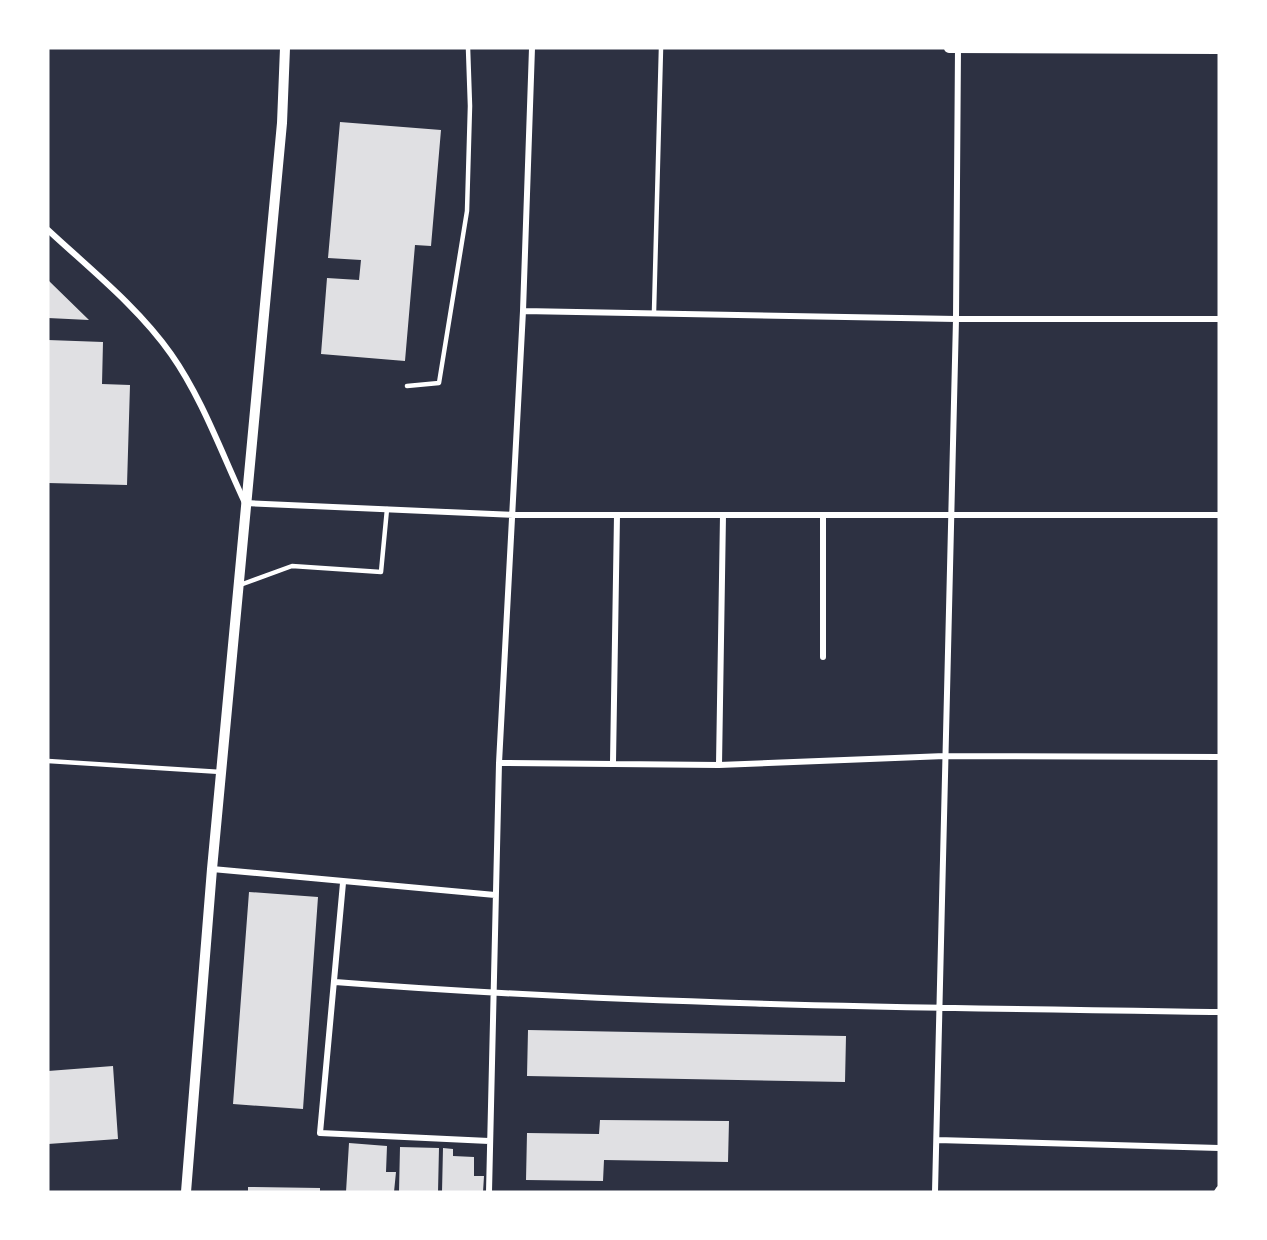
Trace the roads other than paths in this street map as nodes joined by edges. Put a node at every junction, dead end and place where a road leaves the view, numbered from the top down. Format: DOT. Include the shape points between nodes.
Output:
graph roads {
  1 [pos="285,48"];
  2 [pos="468,48"];
  3 [pos="532,48"];
  4 [pos="661,48"];
  5 [pos="949,48"];
  6 [pos="958,48"];
  7 [pos="1219,49"];
  8 [pos="48,230"];
  9 [pos="523,311"];
  10 [pos="654,312"];
  11 [pos="956,319"];
  12 [pos="1219,319"];
  13 [pos="407,386"];
  14 [pos="245,502"];
  15 [pos="387,509"];
  16 [pos="951,514"];
  17 [pos="513,515"];
  18 [pos="617,515"];
  19 [pos="723,515"];
  20 [pos="823,515"];
  21 [pos="1219,515"];
  22 [pos="237,586"];
  23 [pos="823,657"];
  24 [pos="945,756"];
  25 [pos="1219,757"];
  26 [pos="48,761"];
  27 [pos="614,762"];
  28 [pos="499,763"];
  29 [pos="719,765"];
  30 [pos="220,772"];
  31 [pos="212,869"];
  32 [pos="343,883"];
  33 [pos="495,895"];
  34 [pos="334,982"];
  35 [pos="492,994"];
  36 [pos="940,1008"];
  37 [pos="1219,1012"];
  38 [pos="937,1140"];
  39 [pos="489,1141"];
  40 [pos="1219,1148"];
  41 [pos="186,1192"];
  42 [pos="489,1192"];
  43 [pos="935,1192"];
  1 -- 14 [label="street" via="282,123"];
  2 -- 13 [label="lane" via="467,211 439,383"];
  3 -- 9 [label="street"];
  4 -- 10 [label="lane"];
  5 -- 6 [label="street"];
  6 -- 7 [label="street"];
  6 -- 11 [label="street"];
  8 -- 14 [label="street" via="140,316 172,355"];
  9 -- 10 [label="street"];
  9 -- 17 [label="street"];
  10 -- 11 [label="street"];
  11 -- 12 [label="street"];
  11 -- 16 [label="street"];
  14 -- 15 [label="street"];
  14 -- 22 [label="street"];
  15 -- 17 [label="street"];
  15 -- 22 [label="lane" via="381,572 292,566"];
  16 -- 20 [label="street"];
  16 -- 21 [label="street"];
  16 -- 24 [label="street"];
  17 -- 18 [label="street"];
  17 -- 28 [label="street"];
  18 -- 19 [label="street"];
  18 -- 27 [label="street"];
  19 -- 20 [label="street"];
  19 -- 29 [label="street"];
  20 -- 23 [label="street"];
  22 -- 30 [label="street"];
  24 -- 25 [label="street"];
  24 -- 29 [label="street"];
  24 -- 36 [label="street"];
  26 -- 30 [label="lane"];
  27 -- 28 [label="street"];
  27 -- 29 [label="street"];
  28 -- 33 [label="street"];
  30 -- 31 [label="street"];
  31 -- 32 [label="street"];
  31 -- 41 [label="street"];
  32 -- 33 [label="street"];
  32 -- 34 [label="street"];
  33 -- 35 [label="street"];
  34 -- 35 [label="street"];
  34 -- 39 [label="street" via="321,1134"];
  35 -- 36 [label="street"];
  35 -- 39 [label="street"];
  36 -- 37 [label="street"];
  36 -- 38 [label="street"];
  38 -- 40 [label="street"];
  38 -- 43 [label="street"];
  39 -- 42 [label="street"];
}
